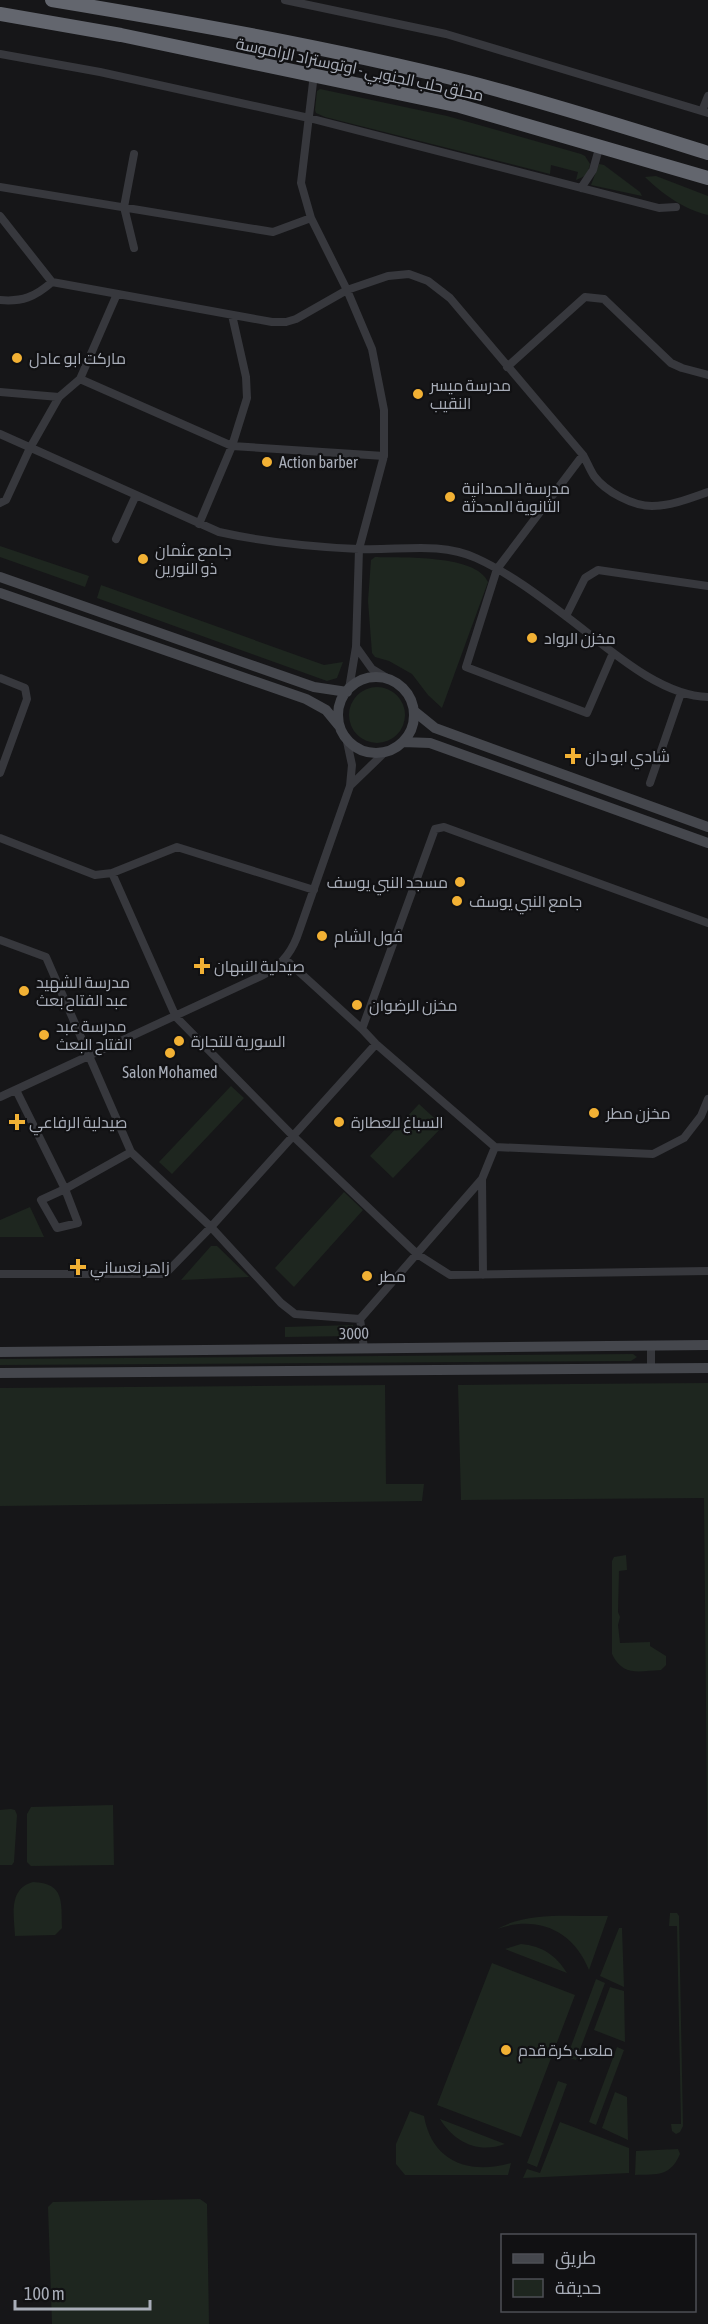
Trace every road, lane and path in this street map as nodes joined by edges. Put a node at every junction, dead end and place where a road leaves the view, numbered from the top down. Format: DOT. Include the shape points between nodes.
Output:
graph roads {
  1 [pos="52,0"];
  2 [pos="285,0"];
  3 [pos="0,14"];
  4 [pos="0,54"];
  5 [pos="314,74"];
  6 [pos="708,96"];
  7 [pos="705,112"];
  8 [pos="309,118"];
  9 [pos="598,152"];
  10 [pos="708,153"];
  11 [pos="134,154"];
  12 [pos="708,178"];
  13 [pos="0,187"];
  14 [pos="581,188"];
  15 [pos="124,207"];
  16 [pos="676,207"];
  17 [pos="0,216"];
  18 [pos="311,218"];
  19 [pos="134,248"];
  20 [pos="52,282"];
  21 [pos="347,290"];
  22 [pos="117,294"];
  23 [pos="0,300"];
  24 [pos="232,315"];
  25 [pos="507,367"];
  26 [pos="708,375"];
  27 [pos="80,379"];
  28 [pos="0,392"];
  29 [pos="59,397"];
  30 [pos="0,434"];
  31 [pos="232,446"];
  32 [pos="30,448"];
  33 [pos="583,455"];
  34 [pos="384,456"];
  35 [pos="708,492"];
  36 [pos="136,495"];
  37 [pos="0,503"];
  38 [pos="199,524"];
  39 [pos="116,539"];
  40 [pos="359,549"];
  41 [pos="497,569"];
  42 [pos="0,577"];
  43 [pos="708,586"];
  44 [pos="29,588"];
  45 [pos="0,593"];
  46 [pos="24,602"];
  47 [pos="566,616"];
  48 [pos="356,647"];
  49 [pos="613,653"];
  50 [pos="0,678"];
  51 [pos="387,678"];
  52 [pos="348,690"];
  53 [pos="681,693"];
  54 [pos="708,697"];
  55 [pos="414,711"];
  56 [pos="340,727"];
  57 [pos="346,737"];
  58 [pos="403,742"];
  59 [pos="385,752"];
  60 [pos="0,773"];
  61 [pos="650,783"];
  62 [pos="350,786"];
  63 [pos="708,827"];
  64 [pos="0,838"];
  65 [pos="708,843"];
  66 [pos="112,873"];
  67 [pos="314,890"];
  68 [pos="708,922"];
  69 [pos="0,940"];
  70 [pos="285,959"];
  71 [pos="176,1017"];
  72 [pos="362,1029"];
  73 [pos="376,1044"];
  74 [pos="88,1057"];
  75 [pos="16,1090"];
  76 [pos="0,1098"];
  77 [pos="708,1099"];
  78 [pos="293,1136"];
  79 [pos="495,1147"];
  80 [pos="131,1152"];
  81 [pos="482,1179"];
  82 [pos="65,1189"];
  83 [pos="211,1227"];
  84 [pos="417,1254"];
  85 [pos="708,1271"];
  86 [pos="0,1274"];
  87 [pos="483,1275"];
  88 [pos="360,1318"];
  89 [pos="708,1345"];
  90 [pos="651,1346"];
  91 [pos="364,1348"];
  92 [pos="0,1352"];
  93 [pos="651,1368"];
  94 [pos="708,1368"];
  95 [pos="0,1373"];
  1 -- 10 [label="highway, محلق حلب الجنوبي - اوتوستراد الراموسة" via="297,44 468,82"];
  2 -- 7 [label="street" via="446,34"];
  3 -- 5 [label="highway, محلق حلب الجنوبي - اوتوستراد الراموسة"];
  4 -- 8 [label="street"];
  5 -- 8 [label="street"];
  5 -- 12 [label="highway, محلق حلب الجنوبي - اوتوستراد الراموسة" via="460,106"];
  6 -- 7 [label="street"];
  8 -- 14 [label="street"];
  8 -- 18 [label="street" via="302,183"];
  9 -- 14 [label="street" via="593,170"];
  11 -- 15 [label="street"];
  13 -- 15 [label="street"];
  14 -- 16 [label="street" via="659,208"];
  15 -- 18 [label="street" via="273,232"];
  15 -- 19 [label="street"];
  17 -- 20 [label="street"];
  18 -- 21 [label="street"];
  20 -- 22 [label="street"];
  20 -- 23 [label="street" via="26,300"];
  21 -- 24 [label="street" via="286,322"];
  21 -- 25 [label="street" via="388,276 409,274 428,281 450,298"];
  21 -- 34 [label="street" via="372,349 384,410"];
  22 -- 24 [label="street"];
  22 -- 27 [label="street"];
  24 -- 31 [label="street" via="247,398"];
  25 -- 26 [label="street" via="585,297 594,296 604,299 671,363"];
  25 -- 33 [label="street"];
  27 -- 29 [label="street"];
  27 -- 31 [label="street"];
  28 -- 29 [label="street"];
  29 -- 32 [label="street"];
  30 -- 32 [label="street"];
  31 -- 34 [label="street"];
  31 -- 38 [label="street"];
  32 -- 36 [label="street"];
  32 -- 37 [label="street" via="6,500"];
  33 -- 35 [label="street" via="595,477 635,503 653,506"];
  33 -- 41 [label="street"];
  34 -- 40 [label="street"];
  36 -- 38 [label="street"];
  36 -- 39 [label="street"];
  38 -- 40 [label="street" via="252,540"];
  40 -- 41 [label="street" via="446,549 473,556"];
  40 -- 48 [label="street"];
  41 -- 47 [label="street"];
  41 -- 49 [label="street" via="466,667 587,713"];
  42 -- 44 [label="street"];
  43 -- 47 [label="street" via="598,570 585,578"];
  44 -- 46 [label="street"];
  44 -- 52 [label="street" via="314,687"];
  45 -- 46 [label="street"];
  46 -- 56 [label="street" via="306,699 326,710"];
  47 -- 49 [label="street"];
  48 -- 51 [label="street" via="365,662"];
  48 -- 52 [label="street"];
  49 -- 53 [label="street"];
  50 -- 60 [label="street" via="25,688 27,699"];
  51 -- 52 [label="street" via="367,678"];
  51 -- 55 [label="street" via="406,690"];
  52 -- 56 [label="street" via="339,708"];
  53 -- 54 [label="street"];
  53 -- 61 [label="street"];
  55 -- 58 [label="street" via="414,722"];
  55 -- 63 [label="street" via="435,728"];
  56 -- 57 [label="street"];
  57 -- 59 [label="street" via="363,751"];
  57 -- 62 [label="street" via="351,758"];
  58 -- 59 [label="street"];
  58 -- 65 [label="street" via="430,743"];
  59 -- 62 [label="street"];
  62 -- 67 [label="street"];
  64 -- 66 [label="street" via="95,875"];
  66 -- 67 [label="street" via="177,847"];
  66 -- 71 [label="street"];
  67 -- 70 [label="street"];
  68 -- 72 [label="street" via="444,827 435,829"];
  69 -- 74 [label="street" via="46,957"];
  70 -- 71 [label="street" via="268,973"];
  70 -- 72 [label="street"];
  71 -- 74 [label="street"];
  71 -- 78 [label="street"];
  72 -- 73 [label="street"];
  73 -- 78 [label="street"];
  73 -- 79 [label="street"];
  74 -- 75 [label="street"];
  74 -- 80 [label="street"];
  75 -- 76 [label="street"];
  75 -- 82 [label="street"];
  77 -- 79 [label="street" via="684,1138 653,1154"];
  78 -- 83 [label="street"];
  78 -- 84 [label="street"];
  79 -- 81 [label="street"];
  80 -- 82 [label="street"];
  80 -- 83 [label="street"];
  81 -- 84 [label="street"];
  81 -- 87 [label="street"];
  82 -- 82 [label="street" via="41,1200 57,1228 78,1223"];
  83 -- 86 [label="street" via="165,1275"];
  83 -- 88 [label="street" via="280,1303 295,1314"];
  84 -- 87 [label="street" via="450,1275"];
  84 -- 88 [label="street"];
  85 -- 87 [label="street"];
  88 -- 91 [label="street"];
  89 -- 90 [label="street, 3000"];
  90 -- 91 [label="street, 3000"];
  90 -- 93 [label="street"];
  91 -- 92 [label="street, 3000"];
  93 -- 94 [label="street"];
  93 -- 95 [label="street"];
}
